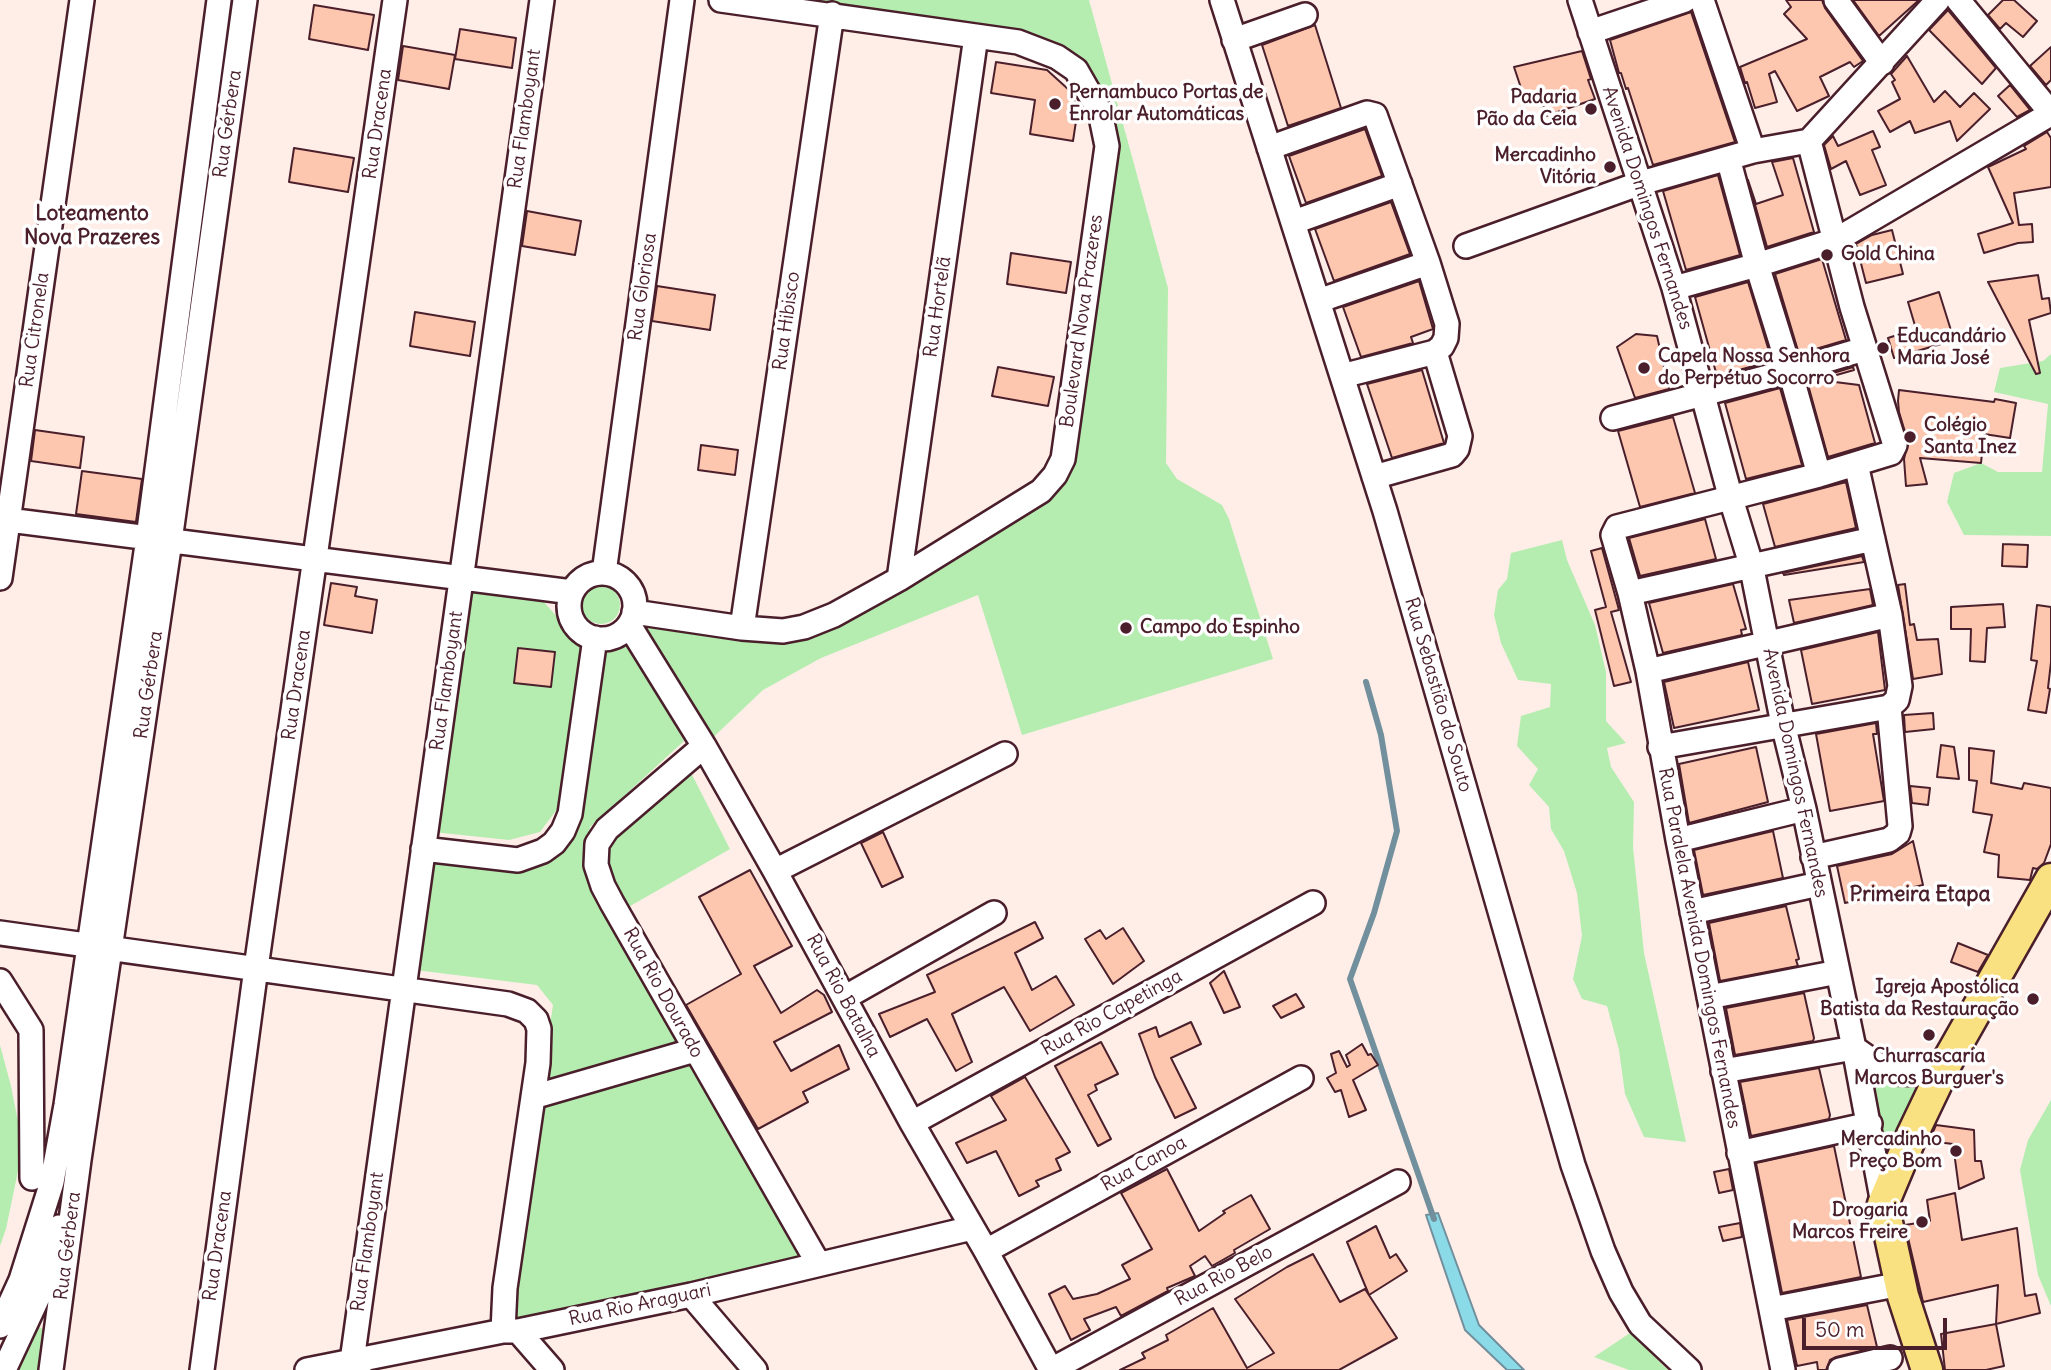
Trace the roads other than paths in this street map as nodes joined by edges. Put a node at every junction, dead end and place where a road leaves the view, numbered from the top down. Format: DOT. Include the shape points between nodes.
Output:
graph roads {
  1 [pos="82,0"];
  2 [pos="219,0"];
  3 [pos="245,0"];
  4 [pos="396,0"];
  5 [pos="541,0"];
  6 [pos="682,0"];
  7 [pos="721,0"];
  8 [pos="1222,0"];
  9 [pos="1580,0"];
  10 [pos="1685,0"];
  11 [pos="1702,0"];
  12 [pos="1836,0"];
  13 [pos="1938,0"];
  14 [pos="1958,0"];
  15 [pos="832,14"];
  16 [pos="1305,15"];
  17 [pos="1590,32"];
  18 [pos="976,36"];
  19 [pos="1234,40"];
  20 [pos="1882,62"];
  21 [pos="2050,112"];
  22 [pos="1809,141"];
  23 [pos="1269,148"];
  24 [pos="1753,152"];
  25 [pos="1728,158"];
  26 [pos="1641,183"];
  27 [pos="1400,184"];
  28 [pos="1294,222"];
  29 [pos="1836,240"];
  30 [pos="1466,246"];
  31 [pos="1428,263"];
  32 [pos="1757,265"];
  33 [pos="1674,288"];
  34 [pos="1318,301"];
  35 [pos="1864,349"];
  36 [pos="1435,352"];
  37 [pos="1790,371"];
  38 [pos="1342,376"];
  39 [pos="1704,395"];
  40 [pos="1613,418"];
  41 [pos="1856,464"];
  42 [pos="1819,475"];
  43 [pos="1374,477"];
  44 [pos="1731,499"];
  45 [pos="4,520"];
  46 [pos="1873,539"];
  47 [pos="159,540"];
  48 [pos="315,559"];
  49 [pos="1751,564"];
  50 [pos="604,573"];
  51 [pos="461,577"];
  52 [pos="0,578"];
  53 [pos="899,579"];
  54 [pos="572,592"];
  55 [pos="1630,593"];
  56 [pos="1890,615"];
  57 [pos="631,618"];
  58 [pos="743,628"];
  59 [pos="595,638"];
  60 [pos="1768,644"];
  61 [pos="1648,671"];
  62 [pos="1889,707"];
  63 [pos="1783,724"];
  64 [pos="704,746"];
  65 [pos="1660,747"];
  66 [pos="1005,754"];
  67 [pos="1804,809"];
  68 [pos="1678,840"];
  69 [pos="423,849"];
  70 [pos="1813,857"];
  71 [pos="775,870"];
  72 [pos="2051,879"];
  73 [pos="1819,884"];
  74 [pos="1313,903"];
  75 [pos="1692,912"];
  76 [pos="994,913"];
  77 [pos="0,933"];
  78 [pos="100,947"];
  79 [pos="256,968"];
  80 [pos="1838,972"];
  81 [pos="0,981"];
  82 [pos="404,989"];
  83 [pos="1709,997"];
  84 [pos="844,998"];
  85 [pos="1854,1048"];
  86 [pos="695,1050"];
  87 [pos="1947,1062"];
  88 [pos="1723,1072"];
  89 [pos="1301,1078"];
  90 [pos="533,1097"];
  91 [pos="912,1123"];
  92 [pos="1870,1124"];
  93 [pos="1739,1153"];
  94 [pos="79,1160"];
  95 [pos="32,1178"];
  96 [pos="1398,1182"];
  97 [pos="1883,1204"];
  98 [pos="972,1228"];
  99 [pos="986,1251"];
  100 [pos="818,1263"];
  101 [pos="1901,1284"];
  102 [pos="691,1295"];
  103 [pos="1770,1309"];
  104 [pos="0,1326"];
  105 [pos="510,1331"];
  106 [pos="1890,1358"];
  107 [pos="56,1364"];
  108 [pos="356,1366"];
  109 [pos="4,1370"];
  110 [pos="202,1370"];
  111 [pos="307,1370"];
  112 [pos="552,1370"];
  113 [pos="755,1370"];
  114 [pos="1051,1370"];
  115 [pos="1689,1370"];
  116 [pos="1783,1370"];
  117 [pos="1840,1370"];
  118 [pos="1927,1370"];
  1 -- 45 [label="street, Rua Citronela"];
  2 -- 47 [label="street, Rua Gérbera"];
  3 -- 47 [label="street, Rua Gérbera"];
  4 -- 48 [label="street, Rua Dracena"];
  5 -- 51 [label="street, Rua Flamboyant"];
  6 -- 50 [label="street, Rua Gloriosa"];
  7 -- 15 [label="street, Boulevard Nova Prazeres"];
  8 -- 19 [label="street, Rua Sebastião do Souto"];
  9 -- 17 [label="street, Avenida Domingos Fernandes"];
  10 -- 17 [label="street"];
  11 -- 24 [label="street"];
  12 -- 20 [label="street"];
  13 -- 20 [label="street"];
  14 -- 21 [label="street"];
  15 -- 18 [label="street, Boulevard Nova Prazeres"];
  15 -- 58 [label="street, Rua Hibisco"];
  16 -- 19 [label="street"];
  17 -- 26 [label="street, Avenida Domingos Fernandes"];
  18 -- 53 [label="street, Rua Hortelã"];
  18 -- 53 [label="street, Boulevard Nova Prazeres" via="1018,42 1076,70 1100,112 1107,146 1063,459 1041,491"];
  19 -- 23 [label="street, Rua Sebastião do Souto"];
  20 -- 22 [label="street"];
  21 -- 29 [label="street"];
  22 -- 24 [label="street"];
  22 -- 29 [label="street"];
  23 -- 27 [label="street" via="1371,113 1377,118"];
  23 -- 28 [label="street, Rua Sebastião do Souto"];
  24 -- 25 [label="street"];
  25 -- 26 [label="street"];
  25 -- 32 [label="street"];
  26 -- 30 [label="street"];
  26 -- 33 [label="street, Avenida Domingos Fernandes"];
  27 -- 28 [label="street"];
  27 -- 31 [label="street"];
  28 -- 34 [label="street, Rua Sebastião do Souto"];
  29 -- 32 [label="street"];
  29 -- 35 [label="street"];
  31 -- 34 [label="street"];
  31 -- 36 [label="street" via="1448,330"];
  32 -- 33 [label="street"];
  32 -- 37 [label="street"];
  33 -- 39 [label="street, Avenida Domingos Fernandes"];
  34 -- 38 [label="street, Rua Sebastião do Souto"];
  35 -- 37 [label="street"];
  35 -- 41 [label="street" via="1894,450"];
  36 -- 38 [label="street"];
  36 -- 43 [label="street" via="1460,436 1457,449"];
  37 -- 39 [label="street"];
  37 -- 42 [label="street"];
  38 -- 43 [label="street, Rua Sebastião do Souto"];
  39 -- 40 [label="street"];
  39 -- 44 [label="street, Avenida Domingos Fernandes"];
  41 -- 42 [label="street"];
  41 -- 46 [label="street"];
  42 -- 44 [label="street"];
  43 -- 115 [label="street, Rua Sebastião do Souto" via="1573,1165 1599,1239 1620,1292 1640,1324"];
  44 -- 49 [label="street, Avenida Domingos Fernandes"];
  44 -- 55 [label="street, Rua Paralela Avenida Domingos Fernandes" via="1615,529 1613,537"];
  45 -- 47 [label="street"];
  45 -- 52 [label="street, Rua Citronela"];
  46 -- 49 [label="street"];
  46 -- 56 [label="street"];
  47 -- 48 [label="street"];
  47 -- 78 [label="street, Rua Gérbera"];
  48 -- 51 [label="street"];
  48 -- 79 [label="street, Rua Dracena"];
  49 -- 55 [label="street"];
  49 -- 60 [label="street, Avenida Domingos Fernandes"];
  50 -- 54 [label="street" via="585,578"];
  50 -- 57 [label="street" via="631,591"];
  51 -- 54 [label="street"];
  51 -- 69 [label="street, Rua Flamboyant"];
  53 -- 58 [label="street, Boulevard Nova Prazeres" via="804,627 783,631"];
  54 -- 59 [label="street" via="570,616 579,630"];
  55 -- 61 [label="street, Rua Paralela Avenida Domingos Fernandes"];
  56 -- 60 [label="street"];
  56 -- 62 [label="street" via="1900,686 1897,700"];
  57 -- 58 [label="street, Boulevard Nova Prazeres"];
  57 -- 59 [label="street" via="614,636"];
  57 -- 64 [label="street, Rua Rio Batalha"];
  59 -- 69 [label="street" via="570,814 554,843 518,860"];
  60 -- 61 [label="street"];
  60 -- 63 [label="street, Avenida Domingos Fernandes"];
  61 -- 65 [label="street, Rua Paralela Avenida Domingos Fernandes"];
  62 -- 63 [label="street"];
  62 -- 70 [label="street" via="1898,833"];
  63 -- 65 [label="street"];
  63 -- 67 [label="street, Avenida Domingos Fernandes"];
  64 -- 71 [label="street, Rua Rio Batalha"];
  64 -- 86 [label="street, Rua Rio Dourado" via="607,829 595,856 603,886"];
  65 -- 68 [label="street, Rua Paralela Avenida Domingos Fernandes"];
  66 -- 71 [label="street"];
  67 -- 68 [label="street"];
  67 -- 70 [label="street, Avenida Domingos Fernandes"];
  68 -- 75 [label="street, Rua Paralela Avenida Domingos Fernandes"];
  69 -- 82 [label="street, Rua Flamboyant"];
  70 -- 73 [label="street, Avenida Domingos Fernandes"];
  71 -- 84 [label="street, Rua Rio Batalha"];
  72 -- 87 [label="main road"];
  73 -- 75 [label="street"];
  73 -- 80 [label="street, Avenida Domingos Fernandes"];
  74 -- 91 [label="street, Rua Rio Capetinga"];
  75 -- 83 [label="street, Rua Paralela Avenida Domingos Fernandes"];
  76 -- 84 [label="street"];
  77 -- 78 [label="street"];
  78 -- 79 [label="street"];
  78 -- 94 [label="street, Rua Gérbera"];
  78 -- 104 [label="street" via="52,1182 21,1280"];
  79 -- 82 [label="street"];
  79 -- 110 [label="street, Rua Dracena"];
  80 -- 83 [label="street"];
  80 -- 85 [label="street, Avenida Domingos Fernandes"];
  81 -- 95 [label="street" via="31,1030"];
  82 -- 90 [label="street" via="508,1004 527,1011 539,1029"];
  82 -- 108 [label="street, Rua Flamboyant"];
  83 -- 88 [label="street, Rua Paralela Avenida Domingos Fernandes"];
  84 -- 91 [label="street, Rua Rio Batalha"];
  85 -- 87 [label="street" via="1896,1073 1925,1074"];
  85 -- 88 [label="street"];
  85 -- 92 [label="street, Avenida Domingos Fernandes"];
  86 -- 90 [label="street"];
  86 -- 100 [label="street, Rua Rio Dourado"];
  87 -- 97 [label="main road"];
  88 -- 93 [label="street, Rua Paralela Avenida Domingos Fernandes"];
  89 -- 99 [label="street, Rua Canoa"];
  90 -- 105 [label="street" via="505,1288"];
  91 -- 98 [label="street, Rua Rio Batalha"];
  92 -- 93 [label="street"];
  92 -- 97 [label="street, Avenida Domingos Fernandes"];
  93 -- 103 [label="street, Rua Paralela Avenida Domingos Fernandes"];
  94 -- 107 [label="street, Rua Gérbera"];
  94 -- 109 [label="street" via="40,1293"];
  96 -- 114 [label="street, Rua Rio Belo"];
  97 -- 101 [label="main road"];
  98 -- 99 [label="street, Rua Rio Batalha"];
  98 -- 100 [label="street, Rua Rio Araguari"];
  99 -- 114 [label="street, Rua Rio Batalha"];
  100 -- 102 [label="street, Rua Rio Araguari"];
  101 -- 103 [label="street"];
  101 -- 118 [label="main road"];
  102 -- 105 [label="street, Rua Rio Araguari"];
  102 -- 113 [label="street"];
  103 -- 116 [label="street, Rua Paralela Avenida Domingos Fernandes"];
  105 -- 108 [label="street, Rua Rio Araguari"];
  105 -- 112 [label="street"];
  106 -- 117 [label="street"];
  108 -- 111 [label="street, Rua Rio Araguari"];
}
